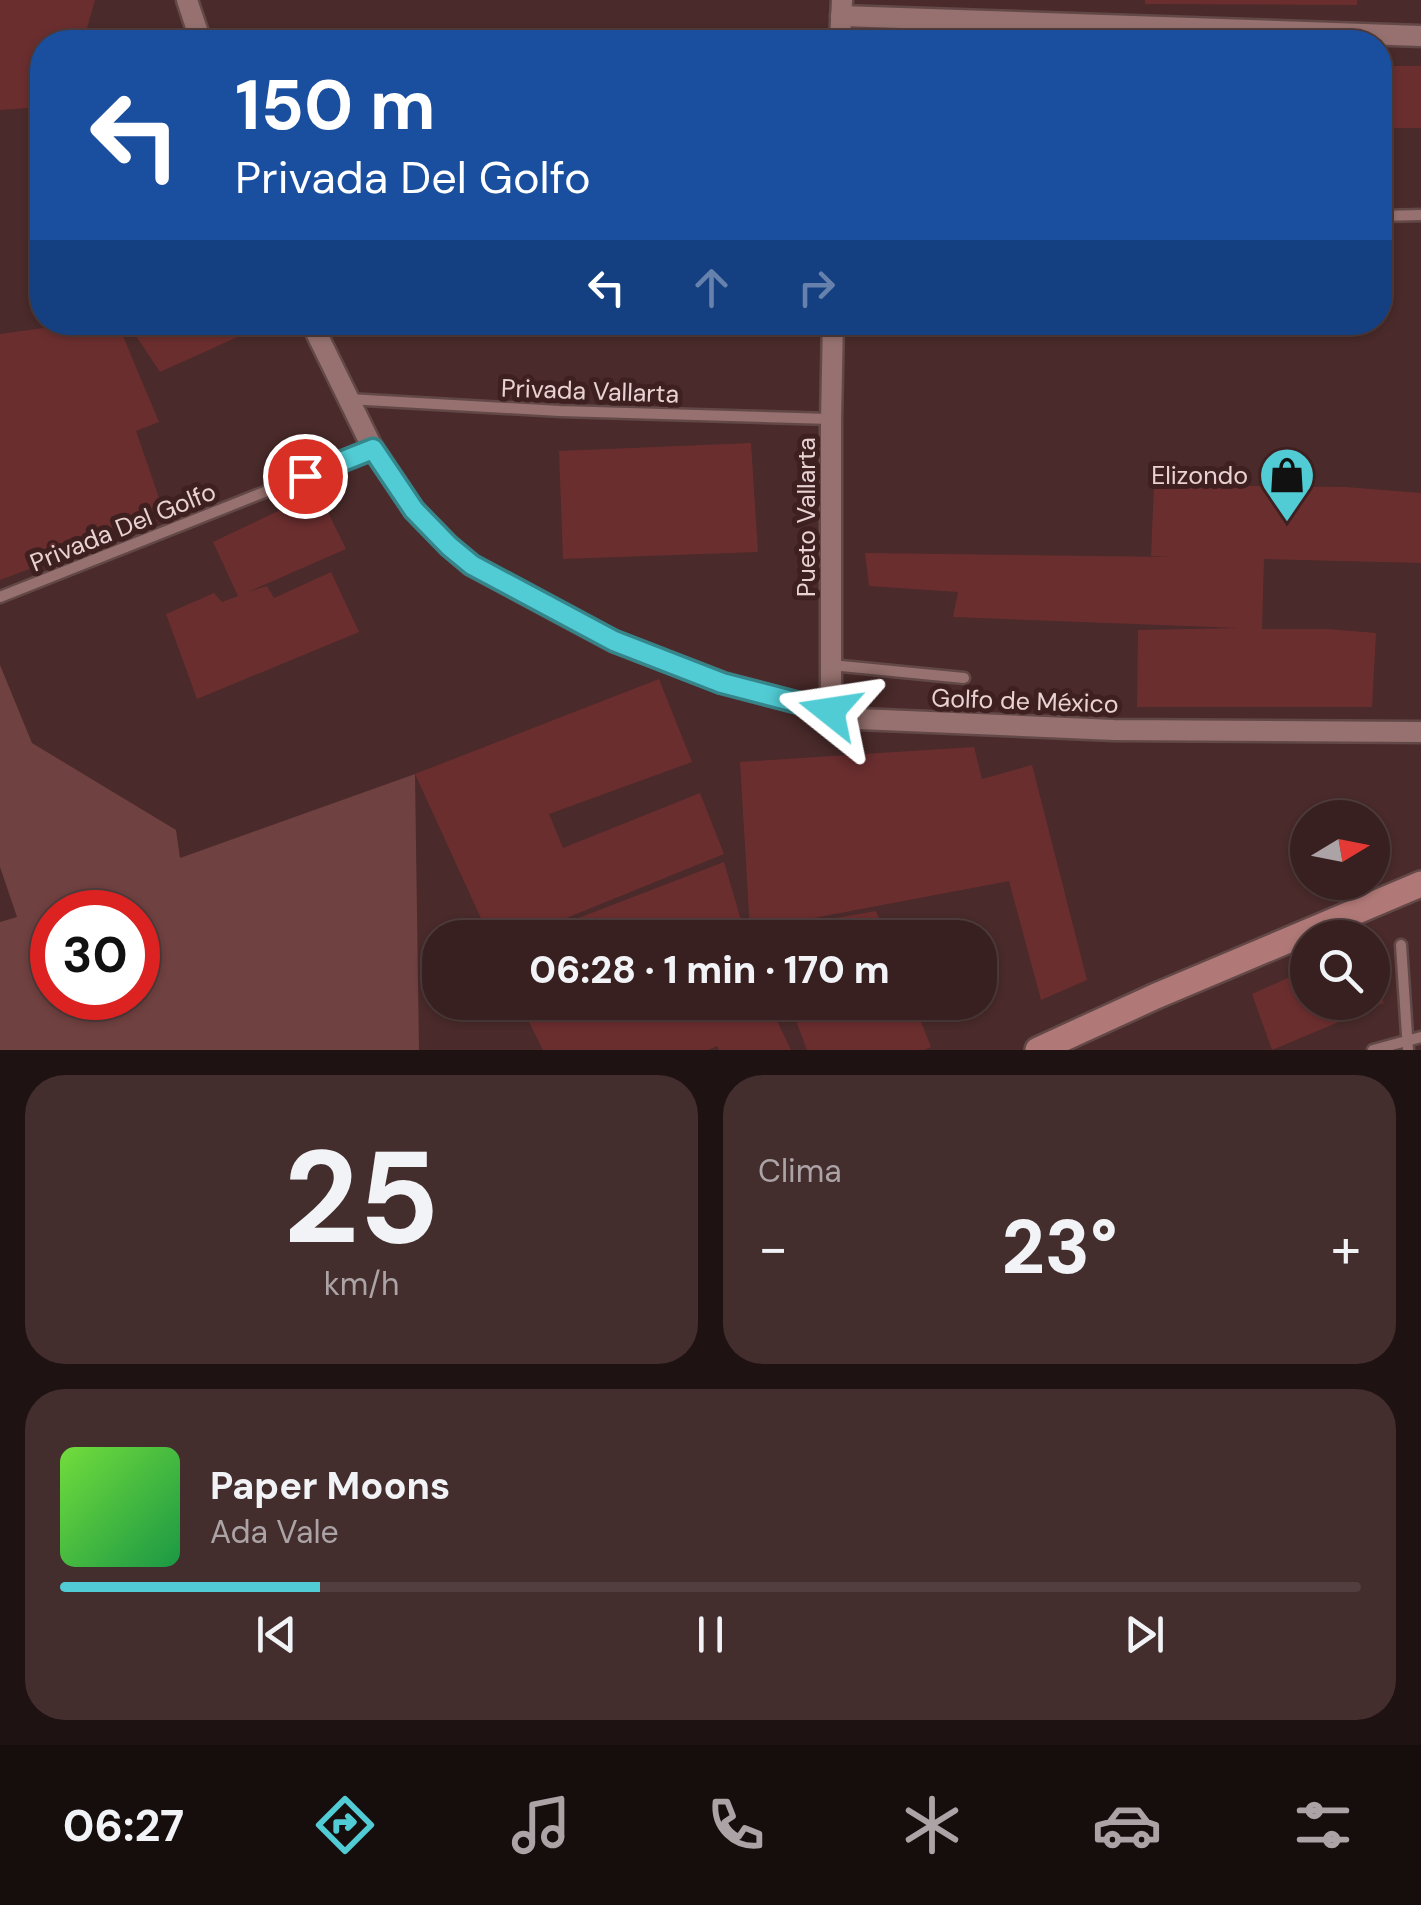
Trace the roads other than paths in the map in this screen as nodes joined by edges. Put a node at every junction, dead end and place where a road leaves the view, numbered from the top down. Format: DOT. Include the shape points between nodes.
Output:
graph roads {
  1 [pos="188,0"];
  2 [pos="841,8"];
  3 [pos="198,30"];
  4 [pos="1297,30"];
  5 [pos="1392,35"];
  6 [pos="1421,36"];
  7 [pos="1421,214"];
  8 [pos="1392,215"];
  9 [pos="317,335"];
  10 [pos="833,335"];
  11 [pos="348,399"];
  12 [pos="831,419"];
  13 [pos="373,449"];
  14 [pos="0,597"];
  15 [pos="831,665"];
  16 [pos="964,678"];
  17 [pos="830,711"];
  18 [pos="1421,732"];
  19 [pos="1421,884"];
  20 [pos="1401,945"];
  21 [pos="1421,1037"];
  22 [pos="1408,1044"];
  23 [pos="1038,1050"];
  24 [pos="1373,1050"];
  1 -- 3 [label="street"];
  2 -- 4 [label="street"];
  5 -- 6 [label="street"];
  7 -- 8 [label="lane"];
  9 -- 11 [label="street, Golfo de México"];
  10 -- 12 [label="street, Pueto Vallarta"];
  11 -- 12 [label="lane, Privada Vallarta"];
  11 -- 13 [label="street, Golfo de México"];
  12 -- 15 [label="street, Pueto Vallarta"];
  13 -- 14 [label="lane, Privada Del Golfo"];
  13 -- 17 [label="street, Golfo de México" via="414,510 472,565 614,641 722,683"];
  15 -- 16 [label="lane"];
  15 -- 17 [label="street, Pueto Vallarta"];
  17 -- 18 [label="street, Golfo de México" via="859,718 1114,730"];
  19 -- 23 [label="street"];
  20 -- 22 [label="lane"];
  21 -- 22 [label="lane"];
  22 -- 24 [label="lane"];
}
